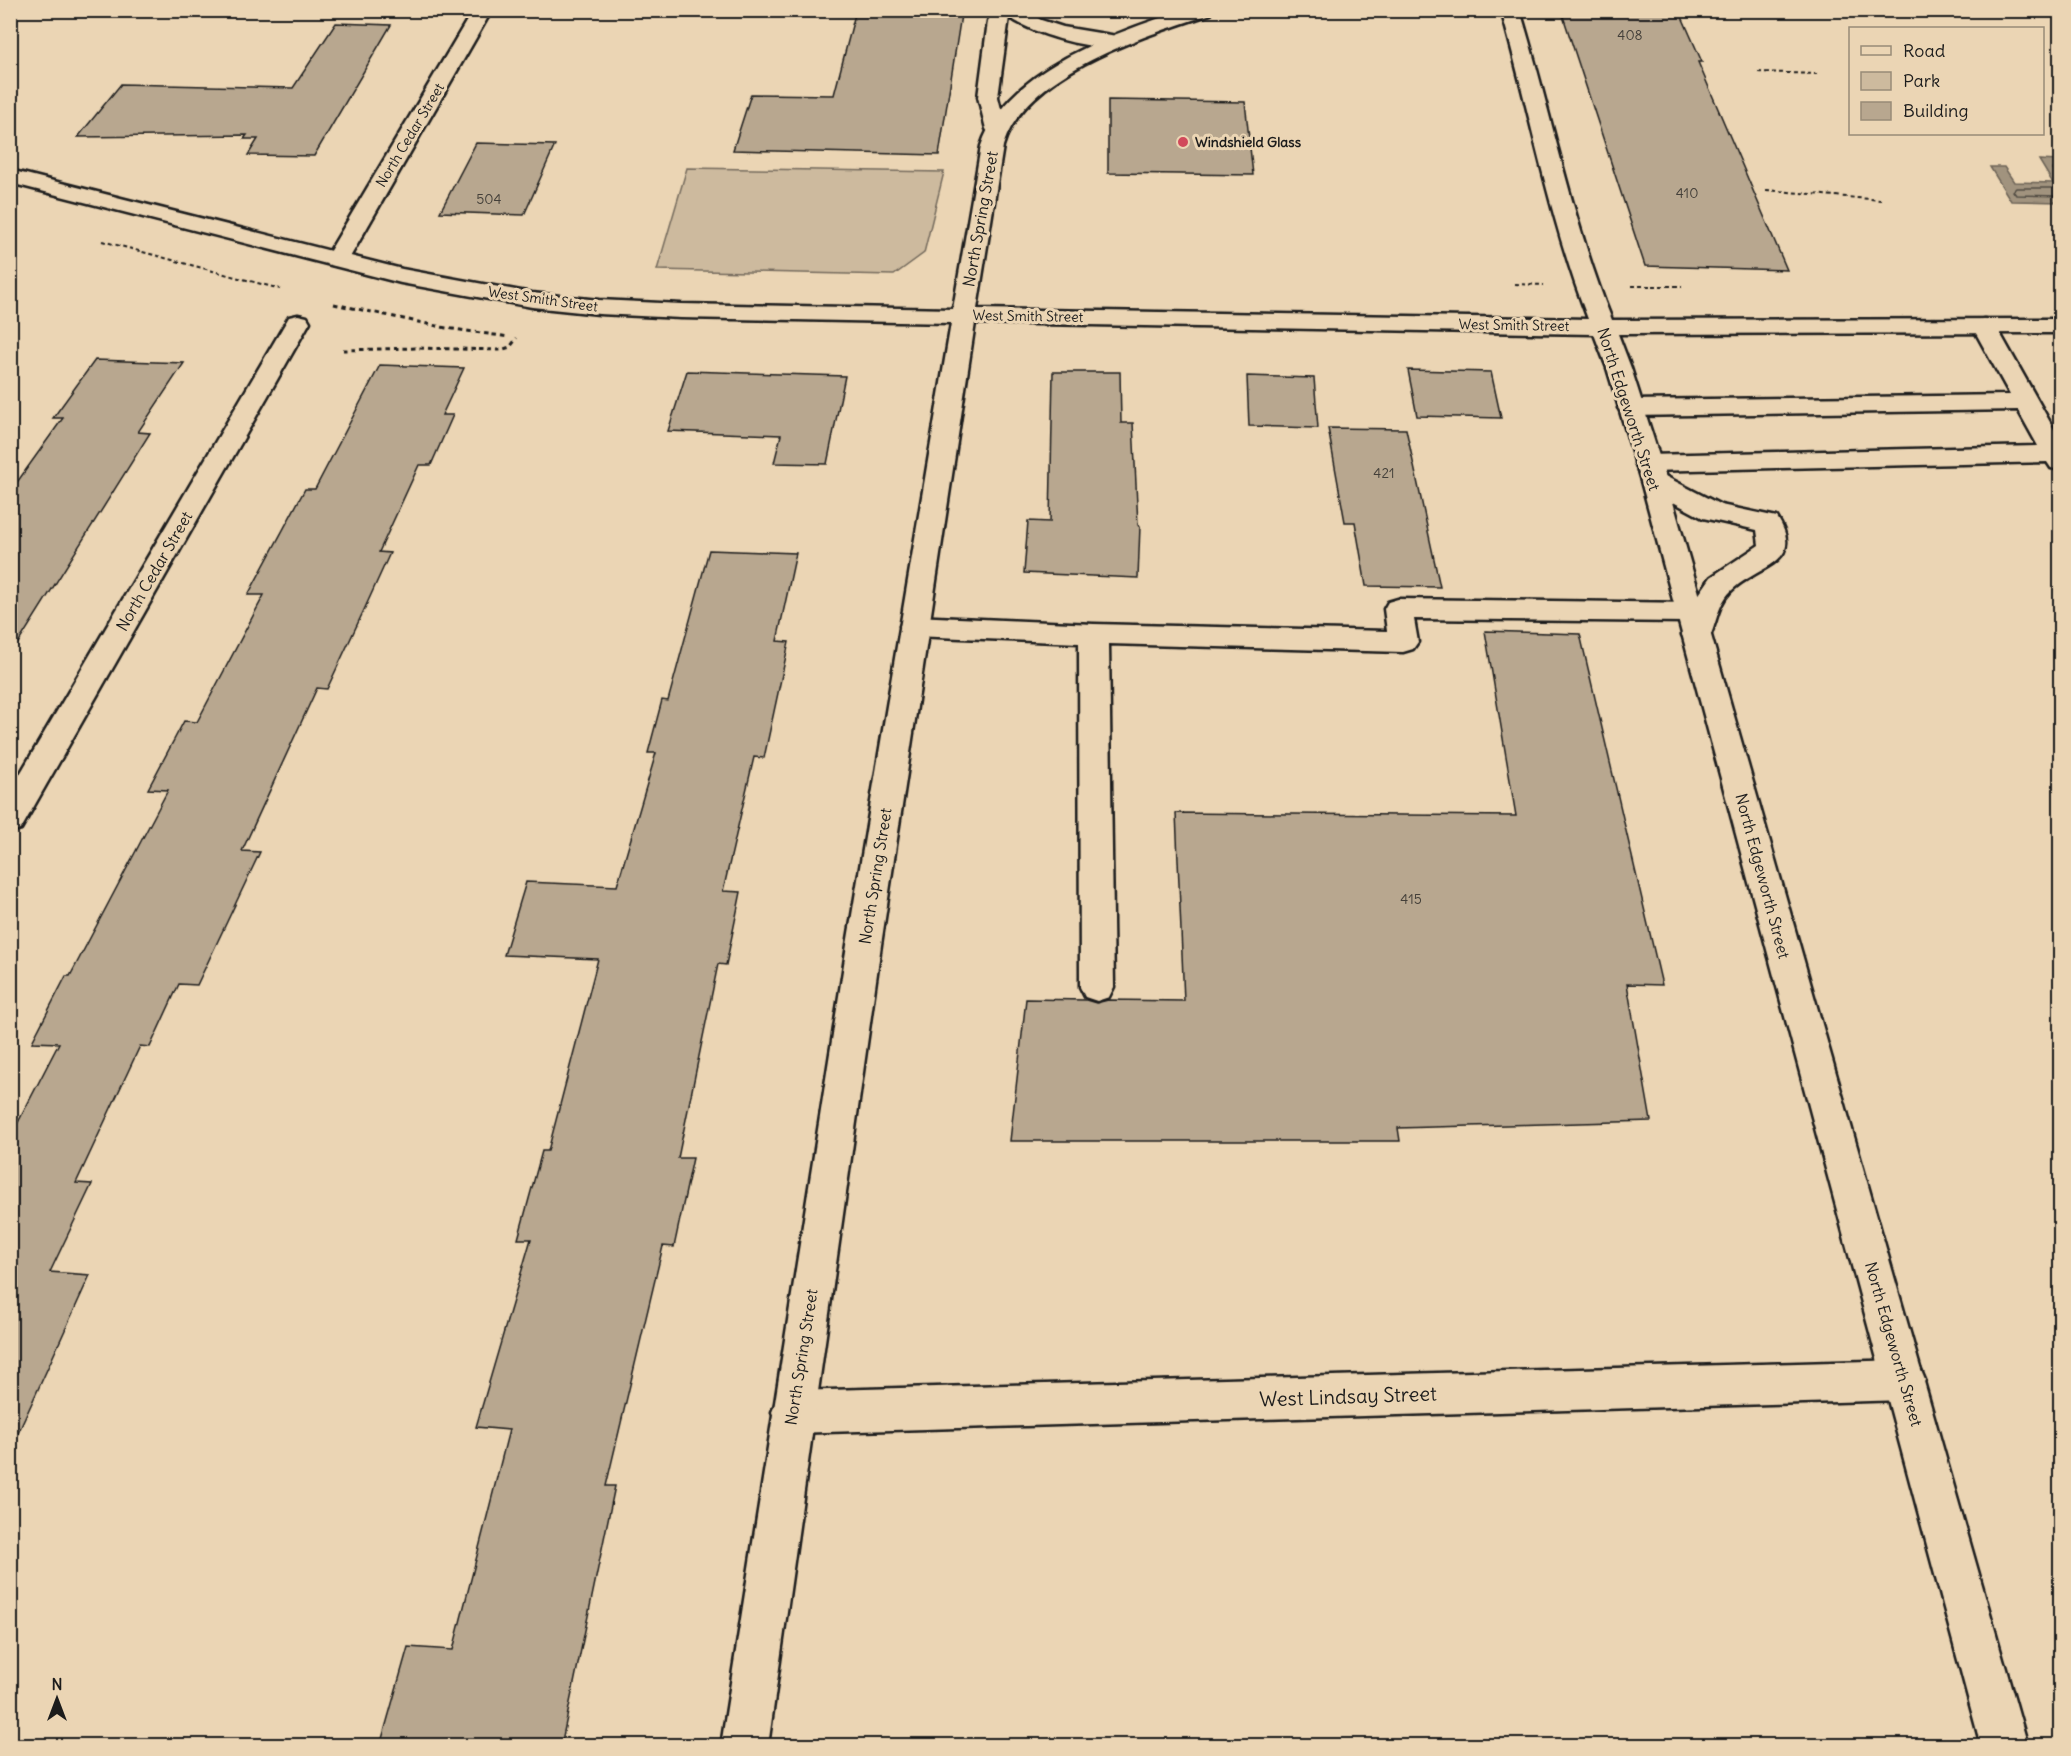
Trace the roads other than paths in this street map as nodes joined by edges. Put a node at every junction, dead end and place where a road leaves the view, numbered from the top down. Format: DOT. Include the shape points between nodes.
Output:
graph roads {
  1 [pos="483,10"];
  2 [pos="1003,10"];
  3 [pos="1011,10"];
  4 [pos="1204,10"];
  5 [pos="1510,10"];
  6 [pos="1111,41"];
  7 [pos="996,129"];
  8 [pos="10,176"];
  9 [pos="337,259"];
  10 [pos="963,315"];
  11 [pos="298,322"];
  12 [pos="1984,326"];
  13 [pos="2061,326"];
  14 [pos="1603,327"];
  15 [pos="2027,402"];
  16 [pos="1631,408"];
  17 [pos="2058,458"];
  18 [pos="1651,472"];
  19 [pos="1693,624"];
  20 [pos="914,626"];
  21 [pos="1094,634"];
  22 [pos="10,820"];
  23 [pos="1097,987"];
  24 [pos="1904,1380"];
  25 [pos="793,1412"];
  26 [pos="744,1746"];
  27 [pos="2005,1746"];
  1 -- 9 [label="main road, North Cedar Street"];
  2 -- 7 [label="main road, North Spring Street" via="998,21 988,97"];
  3 -- 6 [label="main road" via="1035,26"];
  4 -- 6 [label="main road"];
  5 -- 14 [label="main road, North Edgeworth Street" via="1582,274"];
  6 -- 7 [label="main road" via="1046,79"];
  7 -- 10 [label="main road, North Spring Street"];
  8 -- 9 [label="main road, West Smith Street"];
  9 -- 10 [label="main road, West Smith Street" via="401,276 599,308"];
  10 -- 14 [label="main road, West Smith Street"];
  10 -- 20 [label="main road, North Spring Street"];
  11 -- 22 [label="main road, North Cedar Street"];
  12 -- 13 [label="main road, West Smith Street"];
  12 -- 14 [label="main road, West Smith Street"];
  12 -- 15 [label="main road"];
  14 -- 16 [label="main road, North Edgeworth Street"];
  15 -- 16 [label="main road"];
  15 -- 17 [label="main road"];
  16 -- 18 [label="main road, North Edgeworth Street"];
  17 -- 18 [label="main road"];
  18 -- 19 [label="main road, North Edgeworth Street"];
  18 -- 19 [label="main road" via="1713,512 1767,523 1774,536 1770,551 1721,584"];
  19 -- 21 [label="main road" via="1398,609 1403,642"];
  19 -- 24 [label="main road, North Edgeworth Street"];
  20 -- 21 [label="main road"];
  20 -- 25 [label="main road, North Spring Street"];
  21 -- 23 [label="main road"];
  24 -- 25 [label="main road, West Lindsay Street"];
  24 -- 27 [label="main road, North Edgeworth Street"];
  25 -- 26 [label="main road, North Spring Street"];
}
